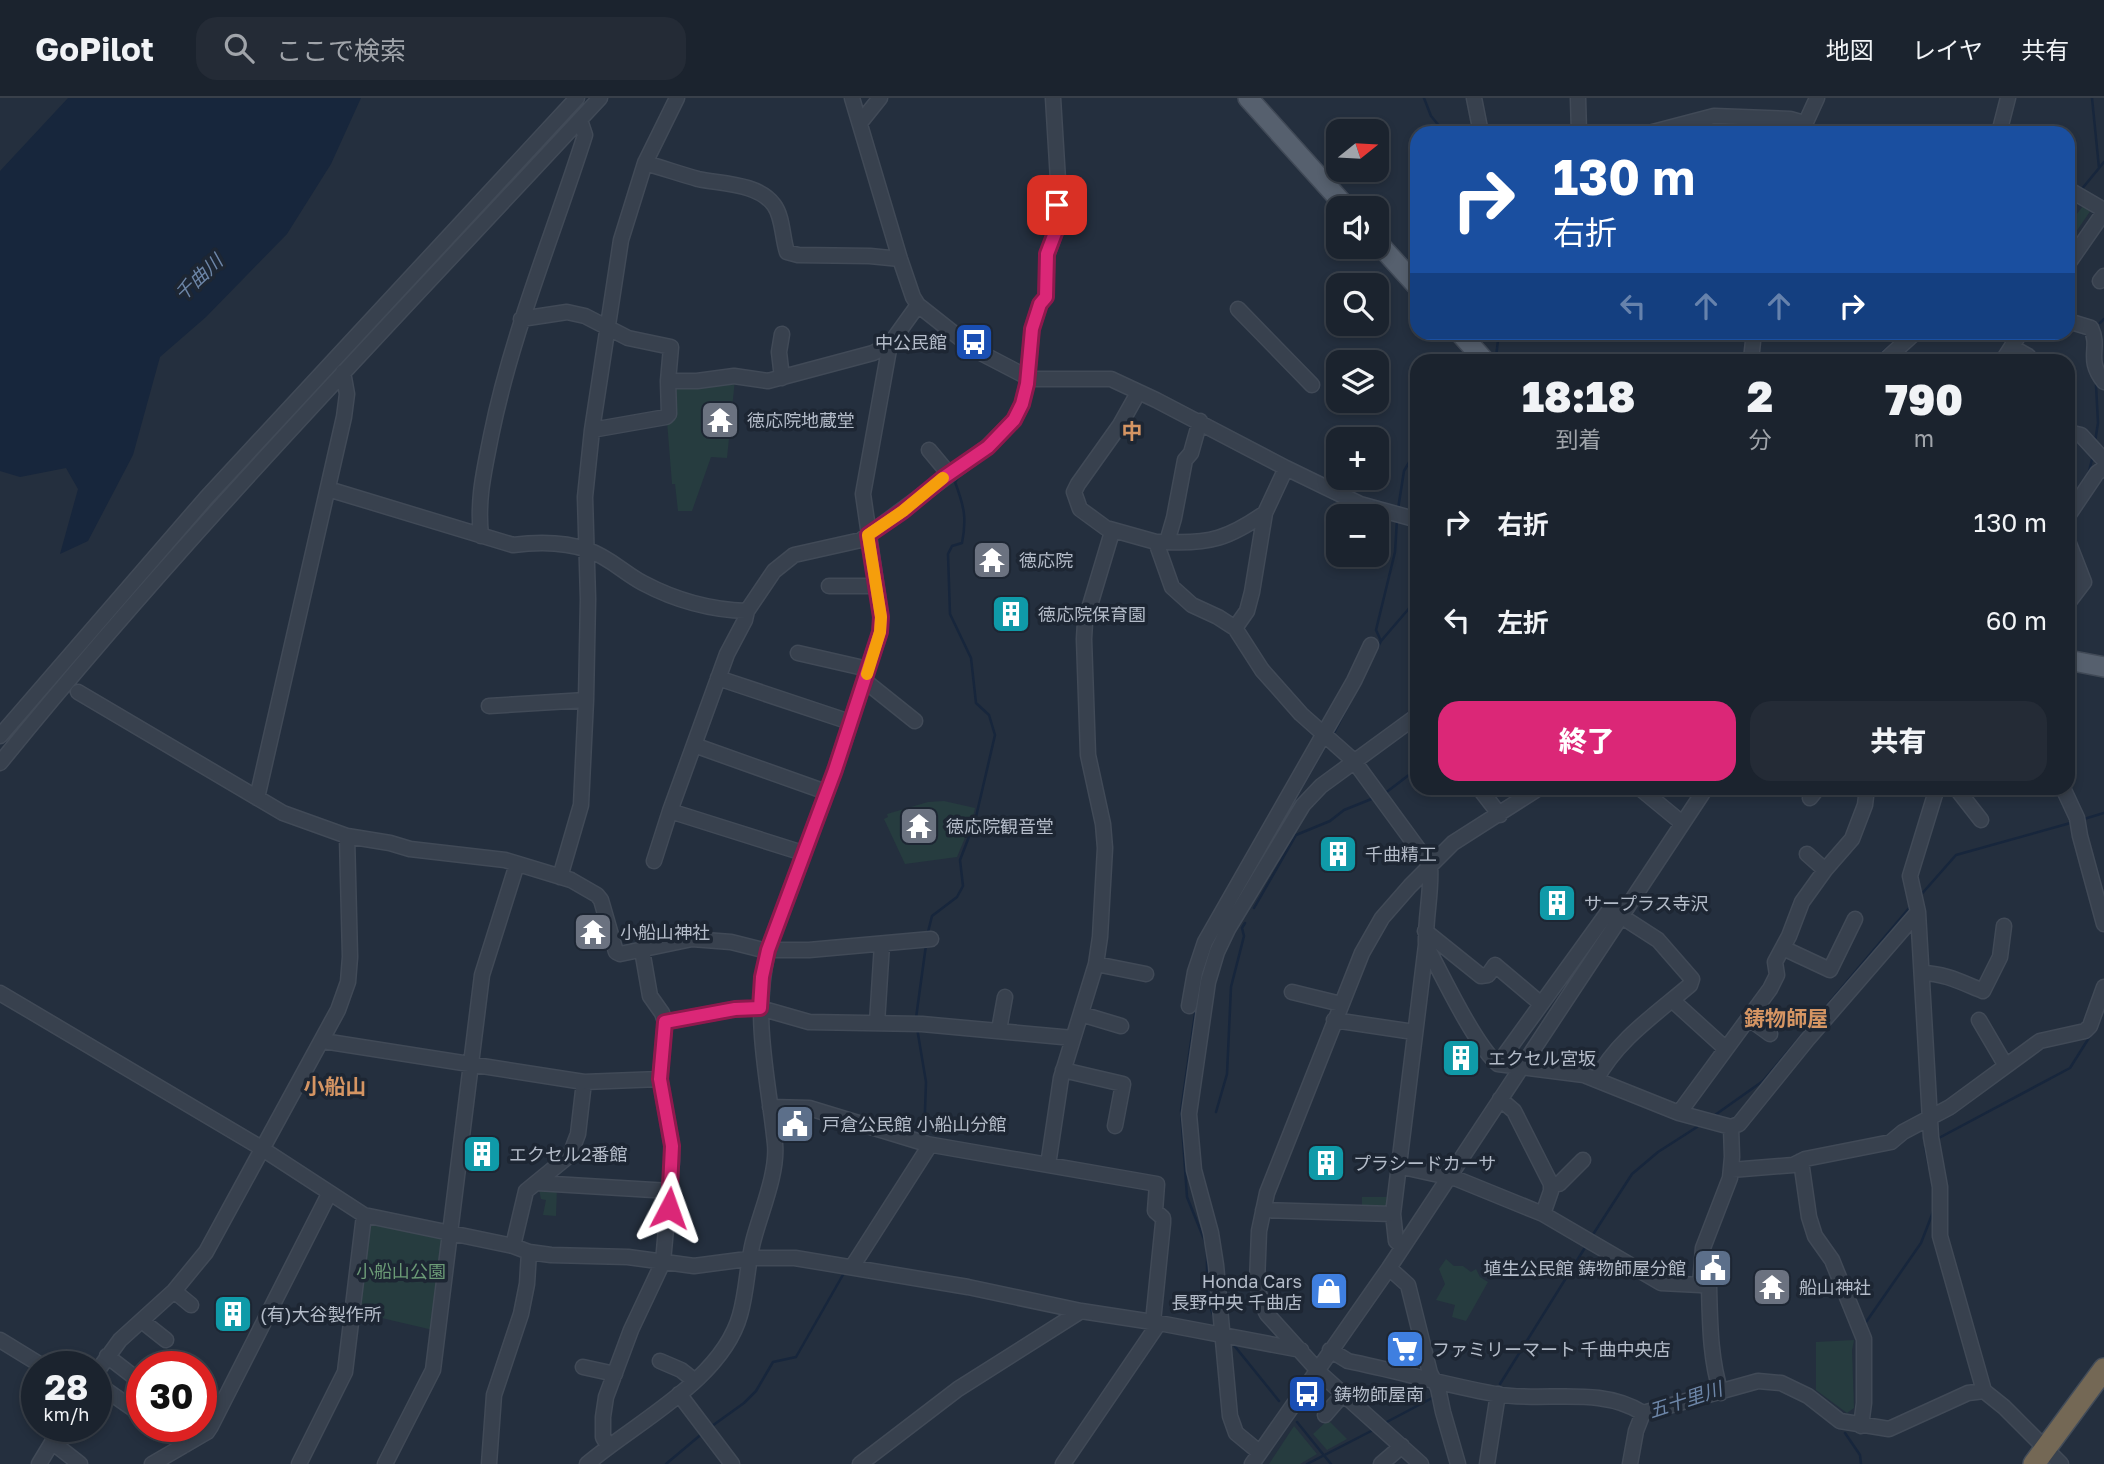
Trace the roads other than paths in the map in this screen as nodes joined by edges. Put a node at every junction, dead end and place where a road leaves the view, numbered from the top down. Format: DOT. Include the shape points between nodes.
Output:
graph roads {
  1 [pos="577,98"];
  2 [pos="600,98"];
  3 [pos="677,98"];
  4 [pos="852,98"];
  5 [pos="880,98"];
  6 [pos="1053,98"];
  7 [pos="1474,98"];
  8 [pos="1578,98"];
  9 [pos="1817,98"];
  10 [pos="2008,98"];
  11 [pos="1244,102"];
  12 [pos="580,120"];
  13 [pos="860,123"];
  14 [pos="1480,126"];
  15 [pos="1579,126"];
  16 [pos="1676,126"];
  17 [pos="1800,126"];
  18 [pos="1804,126"];
  19 [pos="2001,126"];
  20 [pos="645,163"];
  21 [pos="2075,192"];
  22 [pos="1335,196"];
  23 [pos="2104,211"];
  24 [pos="2075,254"];
  25 [pos="1389,255"];
  26 [pos="900,259"];
  27 [pos="1410,277"];
  28 [pos="918,305"];
  29 [pos="1238,309"];
  30 [pos="521,319"];
  31 [pos="2075,323"];
  32 [pos="607,328"];
  33 [pos="782,334"];
  34 [pos="1466,340"];
  35 [pos="1907,340"];
  36 [pos="2016,340"];
  37 [pos="890,344"];
  38 [pos="2012,348"];
  39 [pos="1479,354"];
  40 [pos="1892,354"];
  41 [pos="2008,354"];
  42 [pos="2024,354"];
  43 [pos="343,372"];
  44 [pos="1027,377"];
  45 [pos="782,378"];
  46 [pos="668,381"];
  47 [pos="2104,382"];
  48 [pos="1312,385"];
  49 [pos="1138,393"];
  50 [pos="1200,422"];
  51 [pos="592,430"];
  52 [pos="2075,434"];
  53 [pos="929,450"];
  54 [pos="2097,451"];
  55 [pos="1286,468"];
  56 [pos="2104,468"];
  57 [pos="949,474"];
  58 [pos="328,489"];
  59 [pos="2075,506"];
  60 [pos="1265,513"];
  61 [pos="1410,518"];
  62 [pos="1112,532"];
  63 [pos="868,535"];
  64 [pos="481,536"];
  65 [pos="1161,542"];
  66 [pos="587,550"];
  67 [pos="2075,559"];
  68 [pos="829,586"];
  69 [pos="876,586"];
  70 [pos="2075,594"];
  71 [pos="747,611"];
  72 [pos="1235,628"];
  73 [pos="1371,645"];
  74 [pos="798,653"];
  75 [pos="2075,661"];
  76 [pos="2104,667"];
  77 [pos="866,675"];
  78 [pos="718,678"];
  79 [pos="78,692"];
  80 [pos="586,700"];
  81 [pos="489,706"];
  82 [pos="915,721"];
  83 [pos="1410,721"];
  84 [pos="850,722"];
  85 [pos="0,736"];
  86 [pos="1328,738"];
  87 [pos="694,745"];
  88 [pos="1354,761"];
  89 [pos="0,762"];
  90 [pos="826,792"];
  91 [pos="1484,795"];
  92 [pos="1529,795"];
  93 [pos="1648,795"];
  94 [pos="1701,795"];
  95 [pos="1866,795"];
  96 [pos="1935,795"];
  97 [pos="1961,795"];
  98 [pos="2066,795"];
  99 [pos="257,798"];
  100 [pos="670,811"];
  101 [pos="1500,815"];
  102 [pos="1981,820"];
  103 [pos="1682,823"];
  104 [pos="347,836"];
  105 [pos="803,853"];
  106 [pos="1807,854"];
  107 [pos="654,860"];
  108 [pos="517,864"];
  109 [pos="1430,865"];
  110 [pos="1825,870"];
  111 [pos="560,877"];
  112 [pos="1916,906"];
  113 [pos="1621,916"];
  114 [pos="1856,919"];
  115 [pos="2104,924"];
  116 [pos="2004,926"];
  117 [pos="1425,938"];
  118 [pos="931,939"];
  119 [pos="882,944"];
  120 [pos="1783,948"];
  121 [pos="642,950"];
  122 [pos="768,950"];
  123 [pos="1096,964"];
  124 [pos="1565,969"];
  125 [pos="1922,973"];
  126 [pos="1146,974"];
  127 [pos="1580,978"];
  128 [pos="2104,987"];
  129 [pos="1292,992"];
  130 [pos="0,993"];
  131 [pos="1005,997"];
  132 [pos="1672,1000"];
  133 [pos="1340,1004"];
  134 [pos="1189,1006"];
  135 [pos="1538,1007"];
  136 [pos="760,1008"];
  137 [pos="1081,1014"];
  138 [pos="1748,1018"];
  139 [pos="1334,1020"];
  140 [pos="1552,1020"];
  141 [pos="1979,1020"];
  142 [pos="665,1022"];
  143 [pos="877,1023"];
  144 [pos="1121,1026"];
  145 [pos="999,1030"];
  146 [pos="1414,1032"];
  147 [pos="1770,1034"];
  148 [pos="1073,1038"];
  149 [pos="323,1041"];
  150 [pos="1726,1049"];
  151 [pos="472,1063"];
  152 [pos="1498,1064"];
  153 [pos="2006,1066"];
  154 [pos="1521,1067"];
  155 [pos="1063,1070"];
  156 [pos="660,1079"];
  157 [pos="1596,1080"];
  158 [pos="584,1082"];
  159 [pos="1500,1099"];
  160 [pos="770,1107"];
  161 [pos="1679,1113"];
  162 [pos="1930,1117"];
  163 [pos="1115,1126"];
  164 [pos="1731,1127"];
  165 [pos="925,1143"];
  166 [pos="263,1149"];
  167 [pos="1583,1160"];
  168 [pos="1801,1161"];
  169 [pos="1048,1165"];
  170 [pos="1398,1166"];
  171 [pos="1731,1170"];
  172 [pos="1448,1177"];
  173 [pos="537,1183"];
  174 [pos="1551,1184"];
  175 [pos="670,1191"];
  176 [pos="329,1194"];
  177 [pos="1263,1210"];
  178 [pos="1543,1213"];
  179 [pos="1393,1214"];
  180 [pos="365,1215"];
  181 [pos="450,1233"];
  182 [pos="513,1246"];
  183 [pos="1403,1247"];
  184 [pos="529,1252"];
  185 [pos="749,1259"];
  186 [pos="663,1262"];
  187 [pos="852,1267"];
  188 [pos="1389,1268"];
  189 [pos="1700,1285"];
  190 [pos="174,1291"];
  191 [pos="191,1305"];
  192 [pos="1081,1311"];
  193 [pos="142,1321"];
  194 [pos="1156,1322"];
  195 [pos="1223,1335"];
  196 [pos="0,1340"];
  197 [pos="166,1340"];
  198 [pos="1301,1350"];
  199 [pos="1330,1350"];
  200 [pos="111,1351"];
  201 [pos="21,1353"];
  202 [pos="112,1360"];
  203 [pos="660,1361"];
  204 [pos="583,1367"];
  205 [pos="1318,1368"];
  206 [pos="2104,1368"];
  207 [pos="126,1371"];
  208 [pos="615,1374"];
  209 [pos="1434,1379"];
  210 [pos="695,1381"];
  211 [pos="1983,1391"];
  212 [pos="1343,1393"];
  213 [pos="1721,1393"];
  214 [pos="679,1394"];
  215 [pos="1498,1394"];
  216 [pos="217,1403"];
  217 [pos="1643,1413"];
  218 [pos="1325,1415"];
  219 [pos="1861,1426"];
  220 [pos="52,1442"];
  221 [pos="181,1442"];
  222 [pos="188,1442"];
  223 [pos="185,1445"];
  224 [pos="608,1446"];
  225 [pos="1402,1446"];
  226 [pos="2040,1456"];
  227 [pos="1255,1458"];
  228 [pos="39,1464"];
  229 [pos="80,1464"];
  230 [pos="152,1464"];
  231 [pos="299,1464"];
  232 [pos="385,1464"];
  233 [pos="489,1464"];
  234 [pos="587,1464"];
  235 [pos="732,1464"];
  236 [pos="860,1464"];
  237 [pos="1063,1464"];
  238 [pos="1381,1464"];
  239 [pos="1421,1464"];
  240 [pos="1458,1464"];
  241 [pos="1487,1464"];
  242 [pos="1630,1464"];
  243 [pos="2062,1464"];
  1 -- 85 [label="street" via="206,498"];
  2 -- 12 [label="street"];
  3 -- 20 [label="street"];
  4 -- 13 [label="street"];
  5 -- 13 [label="street"];
  6 -- 44 [label="street" via="1058,225 1047,254 1046,297 1032,329"];
  7 -- 14 [label="street"];
  8 -- 15 [label="street"];
  9 -- 18 [label="street"];
  10 -- 19 [label="street"];
  11 -- 22 [label="main road"];
  12 -- 30 [label="street" via="584,135"];
  12 -- 43 [label="street"];
  13 -- 26 [label="street"];
  16 -- 17 [label="street" via="1714,116 1790,119"];
  20 -- 26 [label="street" via="748,188 766,197 779,216 787,252"];
  20 -- 32 [label="street" via="621,240"];
  21 -- 23 [label="street"];
  23 -- 24 [label="street"];
  25 -- 27 [label="main road"];
  26 -- 28 [label="street"];
  28 -- 37 [label="street"];
  28 -- 44 [label="street" via="979,352"];
  29 -- 48 [label="street"];
  30 -- 32 [label="street" via="567,312"];
  30 -- 64 [label="street" via="501,385 478,501"];
  31 -- 47 [label="street" via="2094,333 2094,366"];
  32 -- 46 [label="street" via="628,338 671,347"];
  32 -- 51 [label="street"];
  33 -- 45 [label="street"];
  34 -- 39 [label="main road"];
  35 -- 40 [label="street"];
  36 -- 38 [label="street"];
  37 -- 45 [label="street"];
  37 -- 63 [label="street" via="864,484"];
  38 -- 41 [label="street"];
  38 -- 42 [label="street"];
  43 -- 58 [label="street" via="347,394"];
  43 -- 89 [label="street" via="70,675"];
  44 -- 49 [label="street" via="1111,379"];
  44 -- 57 [label="street" via="1014,420 988,447"];
  45 -- 46 [label="street" via="768,382 734,376"];
  46 -- 51 [label="street" via="666,417"];
  49 -- 50 [label="street"];
  49 -- 62 [label="street" via="1074,492 1080,509"];
  50 -- 55 [label="street"];
  50 -- 65 [label="street" via="1185,460 1174,519"];
  51 -- 66 [label="street" via="585,497"];
  52 -- 54 [label="street"];
  53 -- 57 [label="street"];
  55 -- 60 [label="street"];
  55 -- 61 [label="street" via="1360,504"];
  56 -- 59 [label="street"];
  57 -- 63 [label="street"];
  58 -- 64 [label="street"];
  58 -- 99 [label="street"];
  60 -- 65 [label="street" via="1220,538"];
  60 -- 72 [label="street" via="1252,592 1247,611"];
  62 -- 65 [label="street"];
  62 -- 123 [label="street" via="1084,639 1088,755 1105,848"];
  63 -- 69 [label="street"];
  63 -- 71 [label="street" via="782,562"];
  64 -- 66 [label="street" via="513,545"];
  65 -- 72 [label="street" via="1169,580 1180,596"];
  66 -- 71 [label="street" via="643,583 701,606"];
  66 -- 80 [label="street"];
  67 -- 70 [label="street" via="2084,582"];
  68 -- 69 [label="street"];
  69 -- 77 [label="street" via="880,632"];
  71 -- 78 [label="street"];
  72 -- 86 [label="street" via="1262,670"];
  73 -- 86 [label="street"];
  74 -- 77 [label="street"];
  75 -- 76 [label="main road"];
  77 -- 82 [label="street"];
  77 -- 84 [label="street"];
  78 -- 84 [label="street"];
  78 -- 87 [label="street"];
  79 -- 99 [label="street"];
  80 -- 81 [label="street"];
  80 -- 111 [label="street" via="581,805"];
  83 -- 88 [label="street"];
  84 -- 90 [label="street"];
  86 -- 88 [label="street"];
  86 -- 134 [label="street" via="1205,942"];
  87 -- 90 [label="street"];
  87 -- 100 [label="street"];
  88 -- 109 [label="street"];
  88 -- 195 [label="street" via="1321,786 1289,826 1228,929 1208,982 1189,1114 1194,1170 1216,1265"];
  90 -- 105 [label="street"];
  91 -- 101 [label="street"];
  92 -- 101 [label="street"];
  93 -- 103 [label="street"];
  94 -- 103 [label="street"];
  95 -- 110 [label="street" via="1852,839"];
  96 -- 112 [label="street" via="1910,876"];
  97 -- 102 [label="street"];
  98 -- 115 [label="street" via="2078,821"];
  99 -- 104 [label="street" via="283,813"];
  100 -- 105 [label="street"];
  100 -- 107 [label="street"];
  101 -- 109 [label="street" via="1452,844"];
  103 -- 113 [label="street"];
  104 -- 108 [label="street"];
  104 -- 149 [label="street" via="348,982"];
  105 -- 122 [label="street"];
  106 -- 110 [label="street"];
  108 -- 111 [label="street"];
  108 -- 151 [label="street" via="482,975"];
  109 -- 117 [label="street"];
  109 -- 133 [label="street" via="1382,918"];
  110 -- 120 [label="street" via="1802,902"];
  111 -- 121 [label="street" via="601,900 616,952"];
  112 -- 125 [label="street"];
  112 -- 164 [label="street" via="1739,1124"];
  113 -- 124 [label="street" via="1610,909"];
  113 -- 127 [label="street"];
  113 -- 132 [label="street" via="1658,940 1692,978"];
  114 -- 120 [label="street" via="1830,970"];
  116 -- 125 [label="street" via="2000,957 1983,991 1952,978"];
  117 -- 135 [label="street" via="1481,976 1488,975 1495,965"];
  117 -- 146 [label="street"];
  117 -- 152 [label="street" via="1472,1027"];
  118 -- 119 [label="street"];
  119 -- 122 [label="street"];
  119 -- 143 [label="street"];
  120 -- 138 [label="street" via="1775,962 1777,975"];
  121 -- 122 [label="street" via="692,939"];
  121 -- 142 [label="street" via="650,996"];
  122 -- 136 [label="street"];
  123 -- 126 [label="street"];
  123 -- 137 [label="street"];
  124 -- 127 [label="street"];
  124 -- 135 [label="street"];
  125 -- 162 [label="street"];
  127 -- 140 [label="street"];
  128 -- 153 [label="street" via="2085,1031 2040,1041"];
  129 -- 133 [label="street"];
  130 -- 166 [label="street"];
  131 -- 145 [label="street"];
  132 -- 150 [label="street"];
  132 -- 157 [label="street" via="1628,1038"];
  133 -- 139 [label="street"];
  135 -- 140 [label="street"];
  135 -- 152 [label="street"];
  136 -- 142 [label="street"];
  136 -- 143 [label="street" via="809,1023"];
  136 -- 160 [label="street" via="761,1054"];
  137 -- 144 [label="street"];
  137 -- 148 [label="street"];
  138 -- 147 [label="street"];
  138 -- 150 [label="street"];
  139 -- 146 [label="street"];
  139 -- 177 [label="street"];
  140 -- 154 [label="street"];
  141 -- 153 [label="street"];
  142 -- 156 [label="street"];
  143 -- 145 [label="street"];
  145 -- 148 [label="street"];
  146 -- 170 [label="street"];
  148 -- 155 [label="street"];
  149 -- 151 [label="street"];
  149 -- 166 [label="street"];
  150 -- 161 [label="street"];
  151 -- 158 [label="street"];
  151 -- 181 [label="street"];
  152 -- 154 [label="street"];
  153 -- 162 [label="street"];
  154 -- 157 [label="street"];
  154 -- 159 [label="street"];
  155 -- 163 [label="street" via="1123,1084"];
  155 -- 169 [label="street"];
  156 -- 158 [label="street"];
  156 -- 175 [label="street" via="672,1146"];
  157 -- 161 [label="street"];
  158 -- 173 [label="street" via="578,1134 570,1155"];
  159 -- 172 [label="street"];
  159 -- 174 [label="street" via="1514,1111"];
  160 -- 165 [label="street" via="809,1108"];
  160 -- 185 [label="street" via="774,1165"];
  161 -- 164 [label="street"];
  162 -- 168 [label="street" via="1891,1142"];
  162 -- 211 [label="street" via="1940,1187 1940,1236"];
  164 -- 171 [label="street"];
  165 -- 169 [label="street"];
  165 -- 187 [label="street"];
  166 -- 176 [label="street"];
  166 -- 190 [label="street" via="206,1252"];
  167 -- 174 [label="street" via="1559,1184"];
  168 -- 171 [label="street"];
  168 -- 219 [label="street" via="1815,1236 1832,1260 1861,1331"];
  169 -- 194 [label="street" via="1157,1184 1156,1211 1163,1223"];
  170 -- 172 [label="street"];
  170 -- 179 [label="street"];
  171 -- 189 [label="street" via="1703,1248"];
  172 -- 178 [label="street"];
  172 -- 183 [label="street"];
  173 -- 175 [label="street"];
  173 -- 182 [label="street" via="526,1191"];
  174 -- 178 [label="street"];
  175 -- 186 [label="street"];
  176 -- 180 [label="street"];
  176 -- 216 [label="street"];
  177 -- 179 [label="street"];
  177 -- 198 [label="street" via="1257,1261 1261,1302"];
  178 -- 189 [label="street" via="1661,1283"];
  179 -- 183 [label="street" via="1396,1241"];
  180 -- 181 [label="street"];
  180 -- 231 [label="street" via="345,1372"];
  181 -- 182 [label="street"];
  181 -- 232 [label="street" via="433,1370"];
  182 -- 184 [label="street"];
  183 -- 188 [label="street"];
  184 -- 186 [label="street"];
  184 -- 233 [label="street" via="521,1314 494,1395"];
  185 -- 186 [label="street" via="694,1266"];
  185 -- 187 [label="street" via="795,1258"];
  185 -- 210 [label="street" via="740,1317 725,1348"];
  186 -- 208 [label="street"];
  187 -- 192 [label="street"];
  188 -- 199 [label="street"];
  188 -- 209 [label="street" via="1408,1285"];
  189 -- 213 [label="street" via="1709,1286"];
  190 -- 191 [label="street"];
  190 -- 193 [label="street"];
  192 -- 194 [label="street"];
  192 -- 236 [label="street" via="958,1389"];
  193 -- 197 [label="street"];
  193 -- 200 [label="street"];
  194 -- 195 [label="street"];
  194 -- 237 [label="street"];
  195 -- 198 [label="street"];
  195 -- 227 [label="street" via="1230,1416 1236,1433"];
  196 -- 201 [label="street"];
  198 -- 205 [label="street"];
  199 -- 205 [label="street"];
  199 -- 209 [label="street" via="1348,1361"];
  202 -- 207 [label="street"];
  203 -- 210 [label="street"];
  204 -- 208 [label="street"];
  205 -- 212 [label="street"];
  205 -- 227 [label="street"];
  206 -- 226 [label="highway"];
  208 -- 224 [label="street" via="603,1417"];
  209 -- 215 [label="street"];
  209 -- 240 [label="street"];
  210 -- 214 [label="street"];
  211 -- 219 [label="street" via="1968,1393 1889,1429"];
  211 -- 226 [label="street" via="2004,1407"];
  212 -- 218 [label="street"];
  212 -- 225 [label="street"];
  213 -- 217 [label="street"];
  213 -- 219 [label="street" via="1758,1381 1781,1383 1808,1396 1840,1421"];
  214 -- 224 [label="street"];
  214 -- 235 [label="street"];
  215 -- 217 [label="street" via="1582,1395 1629,1404"];
  215 -- 241 [label="street"];
  217 -- 242 [label="street"];
  220 -- 228 [label="street"];
  220 -- 229 [label="street"];
  221 -- 223 [label="street"];
  222 -- 223 [label="street"];
  223 -- 230 [label="street"];
  224 -- 234 [label="street"];
  225 -- 238 [label="street"];
  225 -- 239 [label="street"];
  226 -- 243 [label="street"];
}
